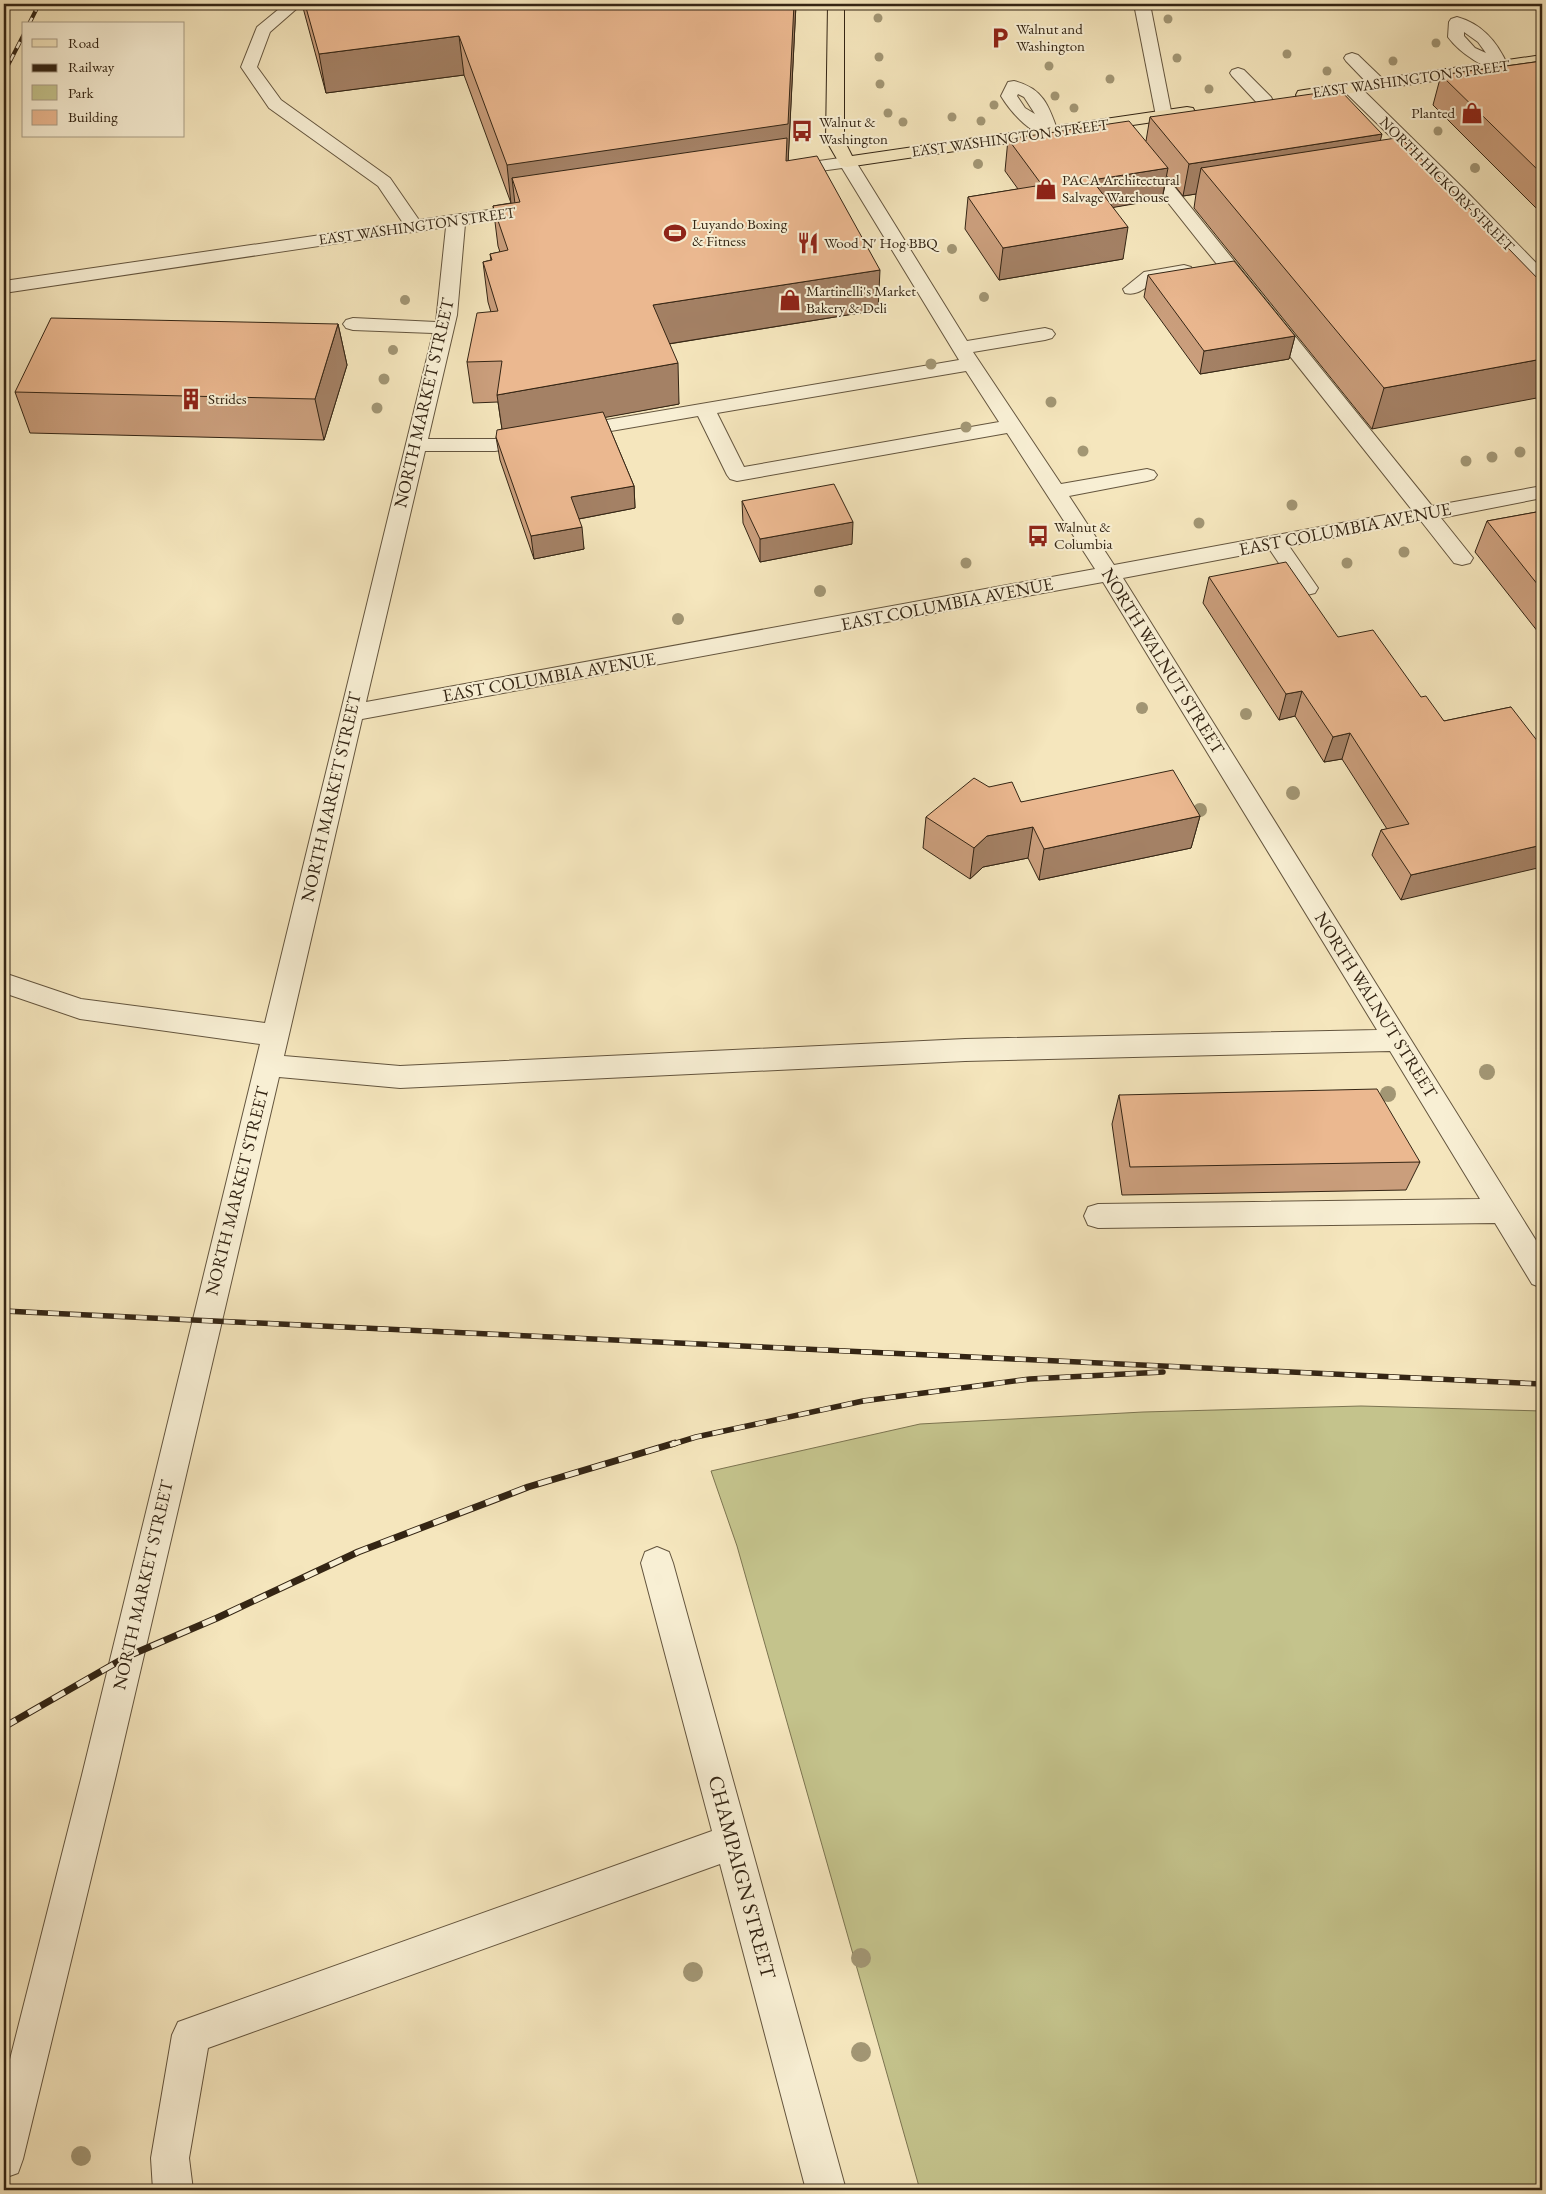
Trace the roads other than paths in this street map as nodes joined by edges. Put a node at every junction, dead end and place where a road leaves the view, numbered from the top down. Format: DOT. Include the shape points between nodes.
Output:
graph roads {
  1 [pos="294,4"];
  2 [pos="836,4"];
  3 [pos="1142,4"];
  4 [pos="1352,58"];
  5 [pos="1542,60"];
  6 [pos="1238,73"];
  7 [pos="1378,84"];
  8 [pos="1350,88"];
  9 [pos="1265,101"];
  10 [pos="1247,104"];
  11 [pos="1200,110"];
  12 [pos="1164,116"];
  13 [pos="1113,123"];
  14 [pos="847,162"];
  15 [pos="770,174"];
  16 [pos="1197,201"];
  17 [pos="1178,204"];
  18 [pos="544,208"];
  19 [pos="456,221"];
  20 [pos="415,227"];
  21 [pos="1542,252"];
  22 [pos="1519,256"];
  23 [pos="1227,265"];
  24 [pos="1542,280"];
  25 [pos="4,287"];
  26 [pos="1132,289"];
  27 [pos="353,324"];
  28 [pos="443,328"];
  29 [pos="1045,334"];
  30 [pos="966,356"];
  31 [pos="705,410"];
  32 [pos="1012,426"];
  33 [pos="415,445"];
  34 [pos="1147,475"];
  35 [pos="1055,492"];
  36 [pos="1542,492"];
  37 [pos="1427,514"];
  38 [pos="1276,543"];
  39 [pos="1462,558"];
  40 [pos="1110,574"];
  41 [pos="1308,588"];
  42 [pos="351,713"];
  43 [pos="4,983"];
  44 [pos="275,1035"];
  45 [pos="1397,1040"];
  46 [pos="268,1065"];
  47 [pos="1503,1211"];
  48 [pos="1098,1216"];
  49 [pos="1542,1274"];
  50 [pos="657,1563"];
  51 [pos="732,1842"];
  52 [pos="4,2159"];
  53 [pos="173,2190"];
  54 [pos="826,2190"];
  1 -- 20 [label="street" via="263,30 249,67 275,104 384,182"];
  2 -- 14 [label="main road, NORTH WALNUT STREET" via="836,140"];
  3 -- 12 [label="street"];
  4 -- 7 [label="street"];
  5 -- 7 [label="main road, EAST WASHINGTON STREET"];
  6 -- 9 [label="street"];
  7 -- 8 [label="main road, EAST WASHINGTON STREET"];
  8 -- 9 [label="main road, EAST WASHINGTON STREET"];
  8 -- 22 [label="street, NORTH HICKORY STREET" via="1420,166"];
  9 -- 10 [label="main road, EAST WASHINGTON STREET"];
  11 -- 12 [label="main road, EAST WASHINGTON STREET"];
  12 -- 13 [label="main road, EAST WASHINGTON STREET"];
  13 -- 14 [label="main road, EAST WASHINGTON STREET"];
  13 -- 17 [label="street"];
  14 -- 15 [label="street, EAST WASHINGTON STREET"];
  14 -- 30 [label="street, NORTH WALNUT STREET"];
  16 -- 17 [label="street"];
  17 -- 23 [label="street"];
  18 -- 19 [label="street, EAST WASHINGTON STREET"];
  19 -- 20 [label="street, EAST WASHINGTON STREET"];
  19 -- 28 [label="street, NORTH MARKET STREET"];
  20 -- 25 [label="street, EAST WASHINGTON STREET"];
  21 -- 22 [label="street"];
  22 -- 24 [label="street, NORTH HICKORY STREET"];
  23 -- 26 [label="street" via="1151,276"];
  23 -- 37 [label="street"];
  27 -- 28 [label="street"];
  28 -- 33 [label="street, NORTH MARKET STREET"];
  29 -- 30 [label="street"];
  30 -- 31 [label="street"];
  30 -- 32 [label="street, NORTH WALNUT STREET"];
  31 -- 32 [label="street" via="737,475"];
  31 -- 33 [label="street" via="495,446"];
  32 -- 35 [label="street, NORTH WALNUT STREET"];
  33 -- 42 [label="street, NORTH MARKET STREET"];
  34 -- 35 [label="street"];
  35 -- 40 [label="street, NORTH WALNUT STREET"];
  36 -- 37 [label="street, EAST COLUMBIA AVENUE"];
  37 -- 38 [label="street, EAST COLUMBIA AVENUE"];
  37 -- 39 [label="street"];
  38 -- 40 [label="street, EAST COLUMBIA AVENUE"];
  38 -- 41 [label="street"];
  40 -- 42 [label="street, EAST COLUMBIA AVENUE"];
  40 -- 45 [label="street, NORTH WALNUT STREET"];
  42 -- 44 [label="street, NORTH MARKET STREET"];
  43 -- 44 [label="street" via="80,1009"];
  44 -- 46 [label="street, NORTH MARKET STREET"];
  45 -- 46 [label="street" via="965,1050 400,1077"];
  45 -- 47 [label="street, NORTH WALNUT STREET"];
  46 -- 52 [label="street, NORTH MARKET STREET"];
  47 -- 48 [label="street"];
  47 -- 49 [label="street, NORTH WALNUT STREET"];
  50 -- 51 [label="street, CHAMPAIGN STREET"];
  51 -- 53 [label="street" via="191,2035 170,2158"];
  51 -- 54 [label="street, CHAMPAIGN STREET"];
}
